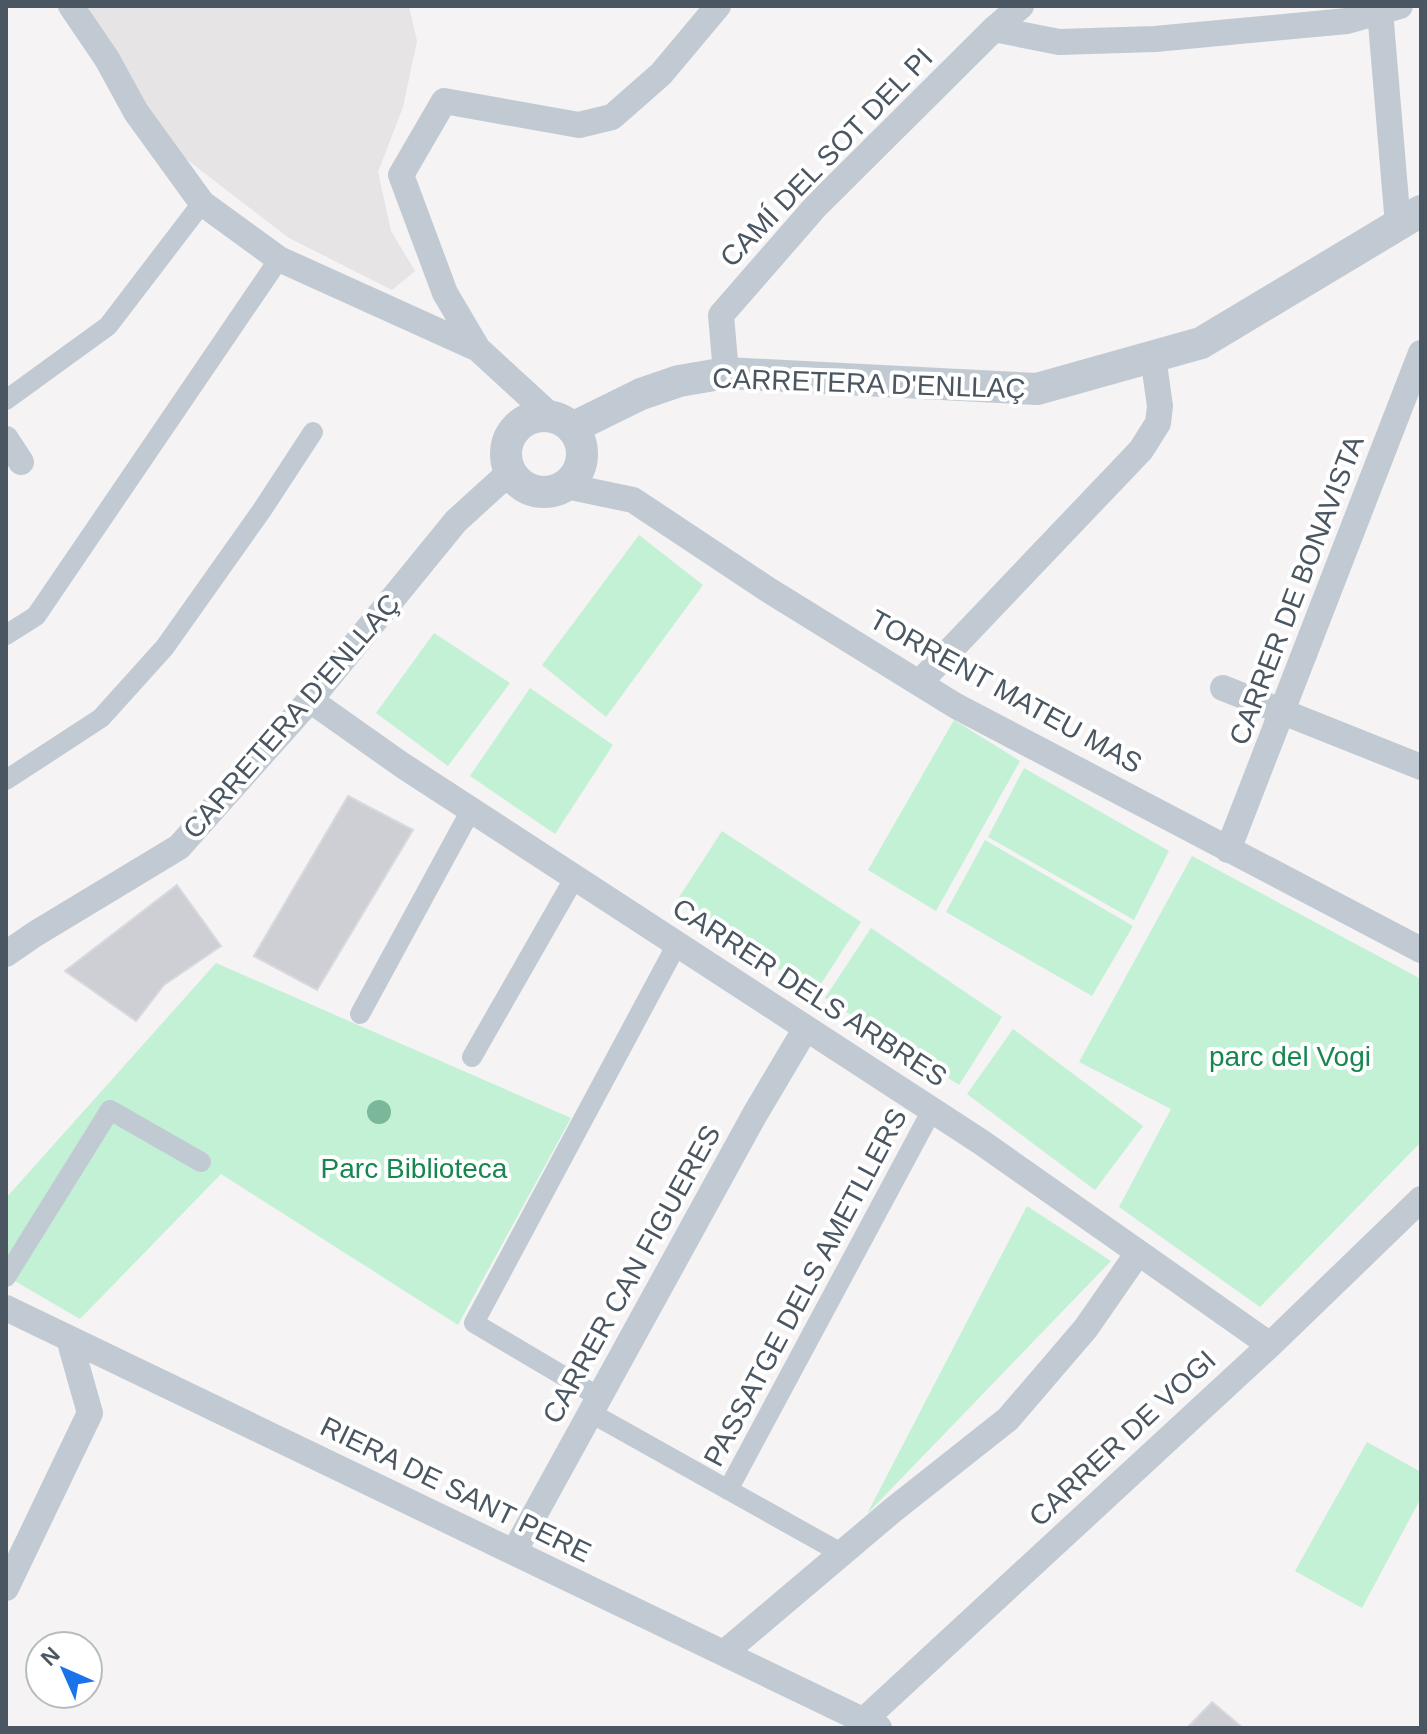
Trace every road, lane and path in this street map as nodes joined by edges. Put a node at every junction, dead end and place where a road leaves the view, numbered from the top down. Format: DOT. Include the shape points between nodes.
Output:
graph roads {
  1 [pos="71,6"];
  2 [pos="718,6"];
  3 [pos="1021,6"];
  4 [pos="1390,9"];
  5 [pos="994,29"];
  6 [pos="202,203"];
  7 [pos="1410,218"];
  8 [pos="279,259"];
  9 [pos="478,349"];
  10 [pos="1421,353"];
  11 [pos="1153,357"];
  12 [pos="726,373"];
  13 [pos="6,400"];
  14 [pos="562,422"];
  15 [pos="313,432"];
  16 [pos="6,439"];
  17 [pos="21,462"];
  18 [pos="510,472"];
  19 [pos="566,486"];
  20 [pos="6,635"];
  21 [pos="919,683"];
  22 [pos="1223,688"];
  23 [pos="310,700"];
  24 [pos="1284,712"];
  25 [pos="1421,767"];
  26 [pos="6,780"];
  27 [pos="471,810"];
  28 [pos="1228,850"];
  29 [pos="575,877"];
  30 [pos="677,944"];
  31 [pos="1421,950"];
  32 [pos="6,954"];
  33 [pos="360,1014"];
  34 [pos="806,1028"];
  35 [pos="472,1057"];
  36 [pos="932,1110"];
  37 [pos="201,1162"];
  38 [pos="1421,1199"];
  39 [pos="1138,1253"];
  40 [pos="6,1277"];
  41 [pos="6,1308"];
  42 [pos="69,1339"];
  43 [pos="1270,1345"];
  44 [pos="595,1405"];
  45 [pos="728,1490"];
  46 [pos="514,1552"];
  47 [pos="841,1553"];
  48 [pos="6,1588"];
  49 [pos="724,1653"];
  50 [pos="871,1724"];
  1 -- 6 [label="street" via="136,112"];
  2 -- 9 [label="street" via="661,74 612,117 579,125 444,101 401,175 445,293"];
  3 -- 5 [label="street, CAMÍ DEL SOT DEL PI"];
  4 -- 5 [label="street" via="1347,21 1155,39 1059,42"];
  4 -- 7 [label="street"];
  5 -- 12 [label="street, CAMÍ DEL SOT DEL PI" via="816,206 721,315"];
  6 -- 8 [label="street"];
  6 -- 13 [label="street" via="108,326"];
  7 -- 11 [label="street, CARRETERA D'ENLLAÇ" via="1201,343"];
  8 -- 9 [label="street"];
  8 -- 20 [label="street" via="36,616"];
  9 -- 14 [label="street"];
  10 -- 24 [label="street, CARRER DE BONAVISTA"];
  11 -- 12 [label="street, CARRETERA D'ENLLAÇ" via="1037,389"];
  11 -- 21 [label="street" via="1158,423 1141,450"];
  12 -- 14 [label="street, CARRETERA D'ENLLAÇ" via="679,381"];
  14 -- 18 [label="street" via="531,418 513,431 506,450"];
  14 -- 19 [label="street" via="583,454 576,476"];
  15 -- 26 [label="street" via="165,647 101,718"];
  16 -- 17 [label="street"];
  18 -- 19 [label="street" via="525,487 542,492"];
  18 -- 23 [label="street, CARRETERA D'ENLLAÇ" via="456,521"];
  19 -- 21 [label="street, TORRENT MATEU MAS" via="633,500"];
  21 -- 28 [label="street, TORRENT MATEU MAS"];
  22 -- 24 [label="street"];
  23 -- 27 [label="street, CARRER DELS ARBRES"];
  23 -- 32 [label="street, CARRETERA D'ENLLAÇ" via="179,847"];
  24 -- 25 [label="street"];
  24 -- 28 [label="street, CARRER DE BONAVISTA"];
  27 -- 29 [label="street, CARRER DELS ARBRES"];
  27 -- 33 [label="street"];
  28 -- 31 [label="street, TORRENT MATEU MAS"];
  29 -- 30 [label="street, CARRER DELS ARBRES"];
  29 -- 35 [label="street"];
  30 -- 34 [label="street, CARRER DELS ARBRES"];
  30 -- 44 [label="street" via="474,1323"];
  34 -- 36 [label="street, CARRER DELS ARBRES"];
  34 -- 44 [label="street, CARRER CAN FIGUERES"];
  36 -- 39 [label="street, CARRER DELS ARBRES"];
  36 -- 45 [label="street, PASSATGE DELS AMETLLERS"];
  37 -- 40 [label="street" via="110,1110"];
  38 -- 43 [label="street, CARRER DE VOGI"];
  39 -- 43 [label="street, CARRER DELS ARBRES"];
  39 -- 47 [label="street" via="1086,1328 1008,1419"];
  41 -- 42 [label="street, RIERA DE SANT PERE"];
  42 -- 46 [label="street, RIERA DE SANT PERE"];
  42 -- 48 [label="street" via="90,1413"];
  43 -- 50 [label="street, CARRER DE VOGI"];
  44 -- 45 [label="street"];
  44 -- 46 [label="street, CARRER CAN FIGUERES"];
  45 -- 47 [label="street"];
  46 -- 49 [label="street, RIERA DE SANT PERE"];
  47 -- 49 [label="street"];
  49 -- 50 [label="street, RIERA DE SANT PERE"];
}
